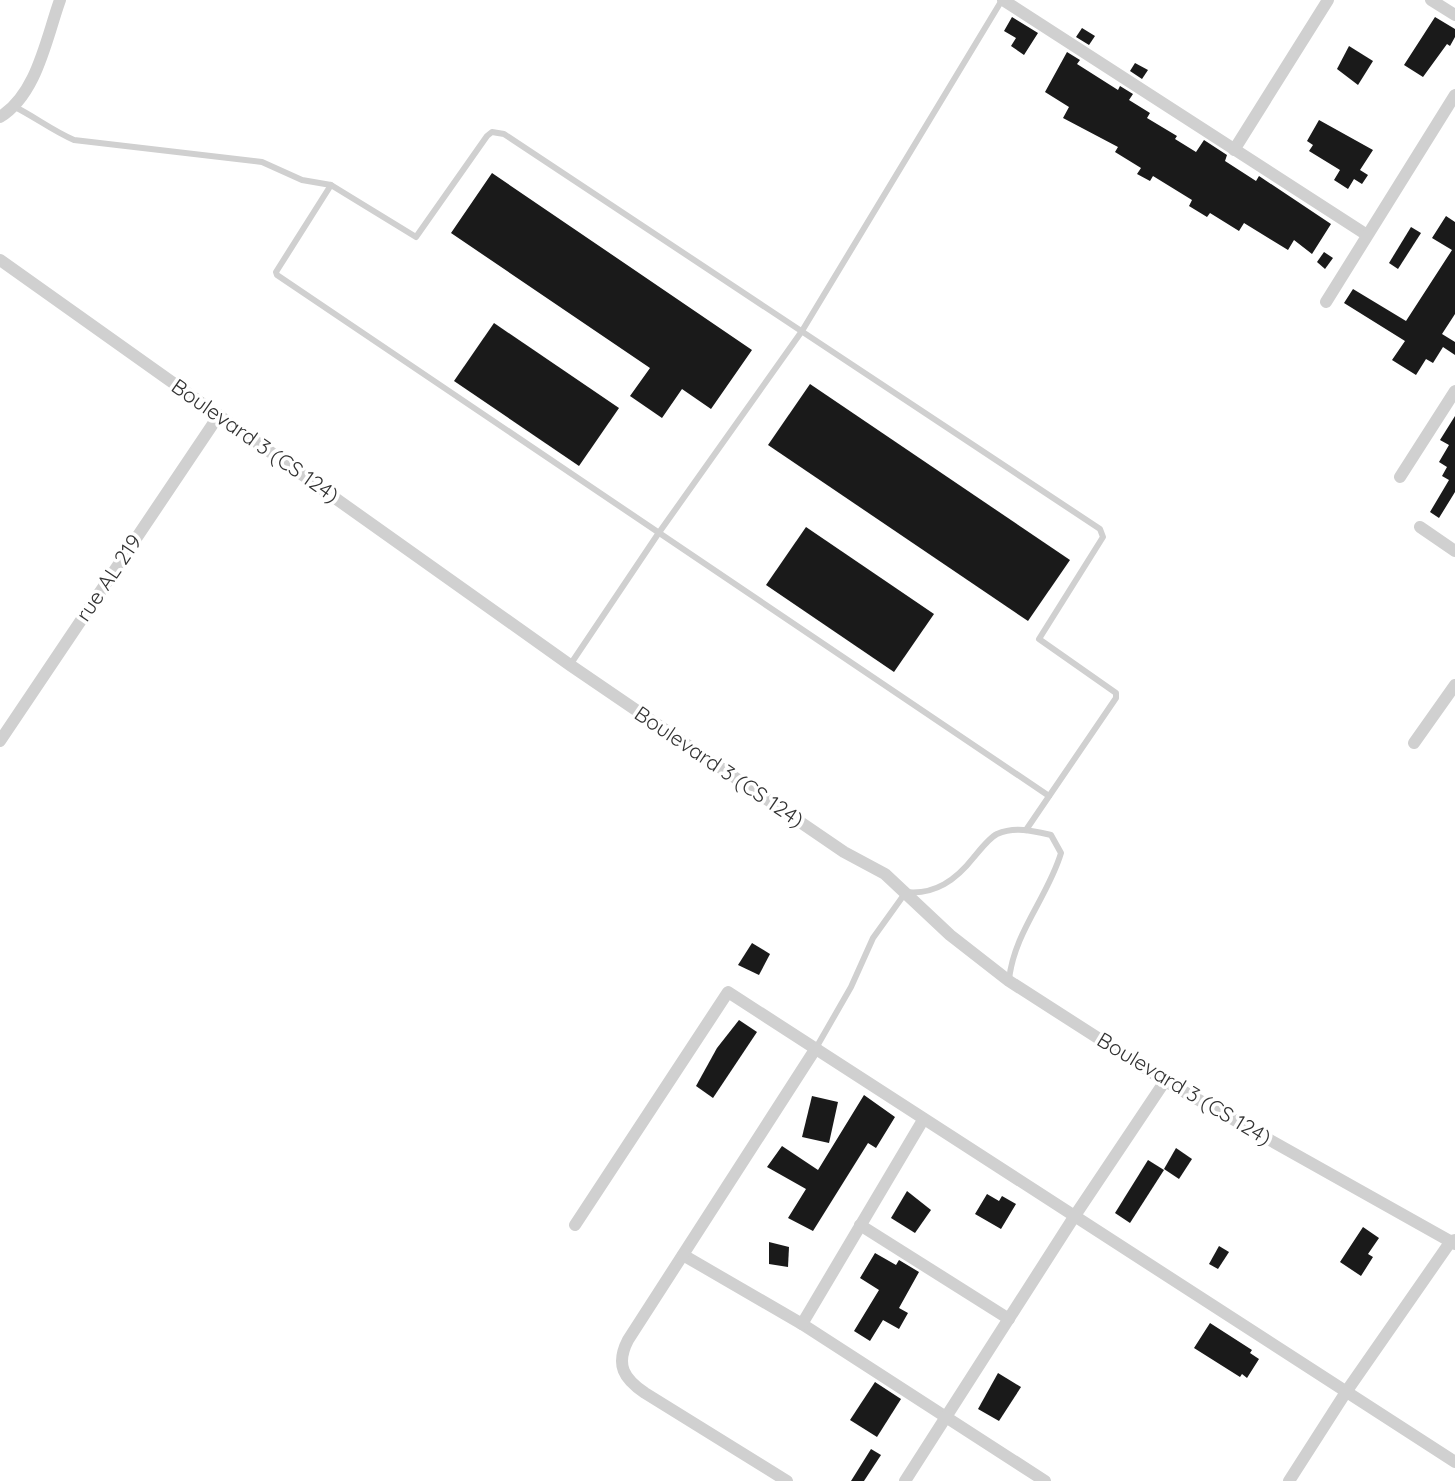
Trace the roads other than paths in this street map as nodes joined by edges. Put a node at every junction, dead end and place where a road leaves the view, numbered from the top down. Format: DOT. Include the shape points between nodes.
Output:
graph roads {
  1 [pos="61,0"];
  2 [pos="1002,0"];
  3 [pos="1328,0"];
  4 [pos="1431,0"];
  5 [pos="1018,4"];
  6 [pos="1455,15"];
  7 [pos="1455,95"];
  8 [pos="5,115"];
  9 [pos="1234,150"];
  10 [pos="331,185"];
  11 [pos="1367,235"];
  12 [pos="0,260"];
  13 [pos="1326,302"];
  14 [pos="802,331"];
  15 [pos="1455,391"];
  16 [pos="219,415"];
  17 [pos="1400,477"];
  18 [pos="1420,527"];
  19 [pos="658,534"];
  20 [pos="1455,551"];
  21 [pos="570,665"];
  22 [pos="1455,685"];
  23 [pos="0,741"];
  24 [pos="1414,743"];
  25 [pos="1049,796"];
  26 [pos="1026,830"];
  27 [pos="906,892"];
  28 [pos="1009,981"];
  29 [pos="816,1048"];
  30 [pos="1165,1081"];
  31 [pos="923,1120"];
  32 [pos="1074,1217"];
  33 [pos="575,1225"];
  34 [pos="860,1225"];
  35 [pos="1453,1241"];
  36 [pos="683,1255"];
  37 [pos="1009,1319"];
  38 [pos="802,1324"];
  39 [pos="1346,1392"];
  40 [pos="946,1416"];
  41 [pos="1455,1462"];
  42 [pos="787,1481"];
  43 [pos="905,1481"];
  44 [pos="1045,1481"];
  45 [pos="1289,1481"];
  1 -- 8 [label="street" via="40,59"];
  2 -- 5 [label="street"];
  2 -- 14 [label="lane"];
  3 -- 9 [label="street"];
  4 -- 6 [label="street"];
  5 -- 9 [label="street"];
  7 -- 11 [label="street"];
  8 -- 10 [label="lane" via="40,120 56,133 74,139 262,162 302,180"];
  9 -- 11 [label="street"];
  10 -- 14 [label="lane" via="416,236 487,136 498,132"];
  10 -- 19 [label="lane" via="277,275"];
  11 -- 13 [label="street"];
  12 -- 16 [label="street, Boulevard 3 (CS 124)"];
  14 -- 19 [label="lane"];
  14 -- 25 [label="lane" via="1102,533 1039,639 1116,693 1116,698"];
  15 -- 17 [label="street"];
  16 -- 21 [label="street, Boulevard 3 (CS 124)"];
  16 -- 23 [label="street, rue AL 219"];
  18 -- 20 [label="street"];
  19 -- 21 [label="lane"];
  19 -- 25 [label="lane"];
  21 -- 27 [label="street, Boulevard 3 (CS 124)"];
  22 -- 24 [label="street"];
  25 -- 26 [label="lane"];
  26 -- 27 [label="lane" via="996,835 939,889"];
  26 -- 28 [label="lane" via="1051,835 1061,853 1020,939"];
  27 -- 28 [label="street, Boulevard 3 (CS 124)" via="950,935"];
  27 -- 29 [label="lane" via="873,938"];
  28 -- 30 [label="street, Boulevard 3 (CS 124)"];
  29 -- 31 [label="street"];
  29 -- 33 [label="street" via="728,992"];
  29 -- 36 [label="street"];
  30 -- 32 [label="street"];
  30 -- 35 [label="street, Boulevard 3 (CS 124)"];
  31 -- 32 [label="street"];
  31 -- 34 [label="street"];
  32 -- 37 [label="street"];
  32 -- 39 [label="street"];
  34 -- 37 [label="street"];
  34 -- 38 [label="street"];
  35 -- 39 [label="street"];
  36 -- 38 [label="street"];
  36 -- 42 [label="street" via="628,1340 620,1367 629,1383"];
  37 -- 40 [label="street"];
  38 -- 40 [label="street"];
  39 -- 41 [label="street"];
  39 -- 45 [label="street"];
  40 -- 43 [label="street"];
  40 -- 44 [label="street"];
}
